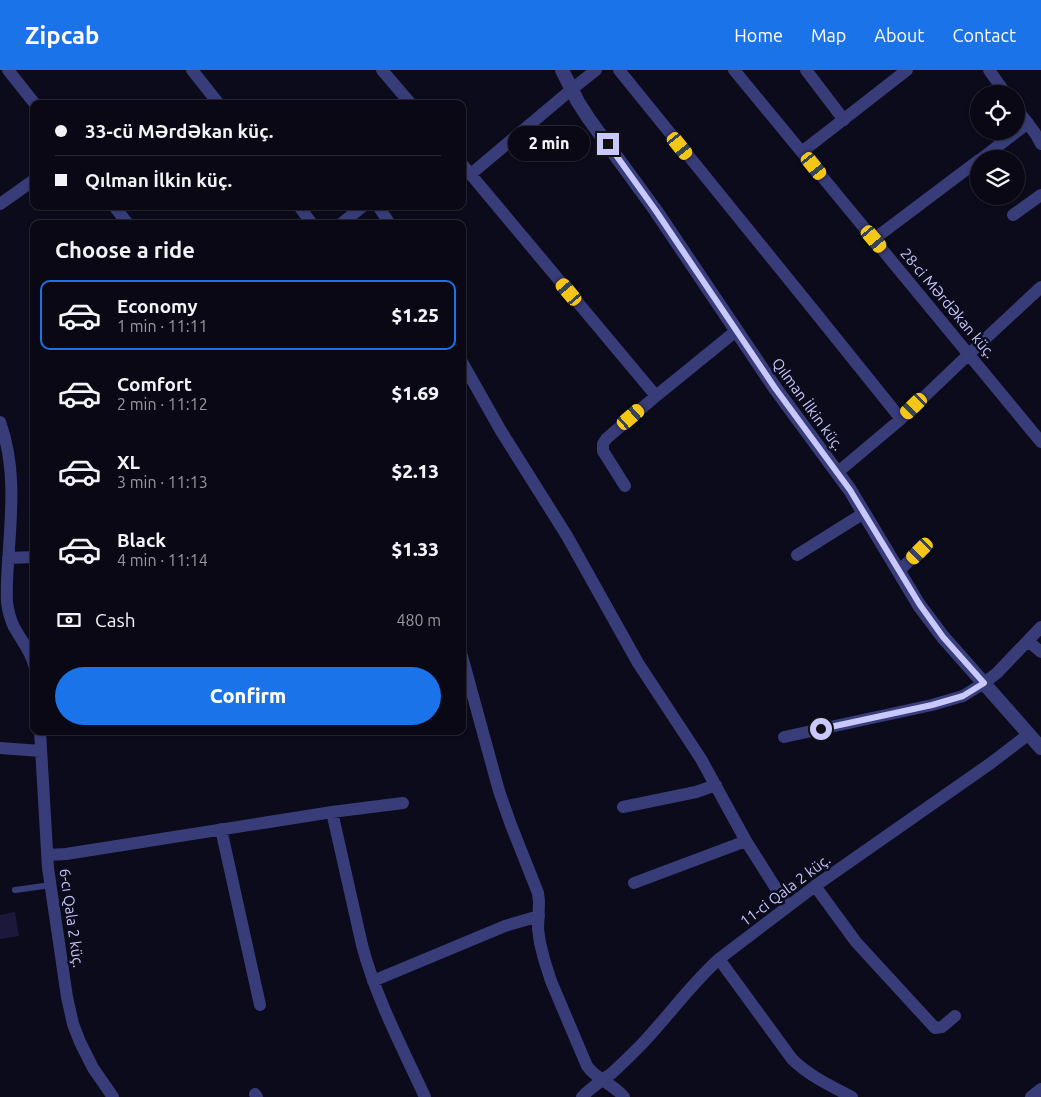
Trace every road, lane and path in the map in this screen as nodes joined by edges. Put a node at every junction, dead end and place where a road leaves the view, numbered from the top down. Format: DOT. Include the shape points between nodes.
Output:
graph roads {
  1 [pos="8,70"];
  2 [pos="192,70"];
  3 [pos="382,70"];
  4 [pos="562,70"];
  5 [pos="596,70"];
  6 [pos="619,70"];
  7 [pos="734,70"];
  8 [pos="806,70"];
  9 [pos="907,70"];
  10 [pos="989,70"];
  11 [pos="1000,85"];
  12 [pos="572,89"];
  13 [pos="32,100"];
  14 [pos="216,100"];
  15 [pos="408,100"];
  16 [pos="844,120"];
  17 [pos="1025,120"];
  18 [pos="1028,124"];
  19 [pos="1041,144"];
  20 [pos="993,150"];
  21 [pos="802,151"];
  22 [pos="970,167"];
  23 [pos="467,169"];
  24 [pos="30,183"];
  25 [pos="1041,195"];
  26 [pos="0,204"];
  27 [pos="117,210"];
  28 [pos="301,210"];
  29 [pos="358,210"];
  30 [pos="1013,215"];
  31 [pos="125,220"];
  32 [pos="309,220"];
  33 [pos="346,220"];
  34 [pos="874,239"];
  35 [pos="1041,287"];
  36 [pos="736,331"];
  37 [pos="969,354"];
  38 [pos="466,369"];
  39 [pos="656,396"];
  40 [pos="901,419"];
  41 [pos="0,422"];
  42 [pos="1041,442"];
  43 [pos="838,472"];
  44 [pos="625,486"];
  45 [pos="864,513"];
  46 [pos="920,551"];
  47 [pos="797,555"];
  48 [pos="30,557"];
  49 [pos="8,558"];
  50 [pos="899,572"];
  51 [pos="4,600"];
  52 [pos="1041,627"];
  53 [pos="1028,641"];
  54 [pos="1041,652"];
  55 [pos="30,653"];
  56 [pos="466,671"];
  57 [pos="984,683"];
  58 [pos="1029,734"];
  59 [pos="40,735"];
  60 [pos="784,737"];
  61 [pos="0,748"];
  62 [pos="1041,748"];
  63 [pos="41,751"];
  64 [pos="716,785"];
  65 [pos="403,803"];
  66 [pos="623,807"];
  67 [pos="332,812"];
  68 [pos="221,829"];
  69 [pos="746,841"];
  70 [pos="47,855"];
  71 [pos="634,883"];
  72 [pos="51,885"];
  73 [pos="815,886"];
  74 [pos="15,890"];
  75 [pos="787,906"];
  76 [pos="539,916"];
  77 [pos="719,960"];
  78 [pos="373,981"];
  79 [pos="260,1006"];
  80 [pos="956,1016"];
  81 [pos="602,1080"];
  82 [pos="1041,1090"];
  83 [pos="113,1097"];
  84 [pos="425,1097"];
  85 [pos="582,1097"];
  86 [pos="624,1097"];
  87 [pos="852,1097"];
  88 [pos="1031,1097"];
  1 -- 13 [label="street"];
  2 -- 14 [label="street"];
  3 -- 15 [label="street"];
  4 -- 12 [label="street, Qılman İlkin küç."];
  5 -- 12 [label="street"];
  6 -- 40 [label="street"];
  7 -- 21 [label="street, 28-ci Mərdəkan küç."];
  8 -- 16 [label="street"];
  9 -- 16 [label="street"];
  10 -- 11 [label="street"];
  12 -- 23 [label="street"];
  12 -- 36 [label="street, Qılman İlkin küç."];
  16 -- 21 [label="street"];
  17 -- 18 [label="street"];
  18 -- 19 [label="street"];
  18 -- 20 [label="street"];
  21 -- 34 [label="street, 28-ci Mərdəkan küç."];
  22 -- 34 [label="street"];
  23 -- 39 [label="street"];
  24 -- 26 [label="street"];
  25 -- 30 [label="street"];
  27 -- 31 [label="street"];
  28 -- 32 [label="street"];
  29 -- 33 [label="street"];
  34 -- 37 [label="street, 28-ci Mərdəkan küç."];
  35 -- 37 [label="street"];
  36 -- 39 [label="street"];
  36 -- 43 [label="street, Qılman İlkin küç."];
  37 -- 40 [label="street"];
  37 -- 42 [label="street, 28-ci Mərdəkan küç."];
  38 -- 64 [label="street" via="638,663"];
  39 -- 44 [label="street" via="603,444 603,451"];
  40 -- 43 [label="street"];
  41 -- 49 [label="street" via="8,451 12,489"];
  43 -- 45 [label="street, Qılman İlkin küç."];
  45 -- 47 [label="street"];
  45 -- 50 [label="street, Qılman İlkin küç."];
  46 -- 50 [label="street"];
  48 -- 49 [label="street"];
  49 -- 51 [label="street"];
  50 -- 57 [label="street, Qılman İlkin küç." via="933,624"];
  51 -- 55 [label="street" via="11,620"];
  52 -- 53 [label="street"];
  53 -- 54 [label="street"];
  53 -- 57 [label="street"];
  56 -- 76 [label="street" via="499,791 538,893"];
  57 -- 58 [label="street, Qılman İlkin küç."];
  57 -- 60 [label="street" via="963,696 932,705"];
  58 -- 62 [label="street, Qılman İlkin küç."];
  58 -- 73 [label="street, 11-ci Qala 2 küç."];
  59 -- 63 [label="street, 6-cı Qala 2 küç."];
  61 -- 63 [label="street"];
  63 -- 70 [label="street, 6-cı Qala 2 küç."];
  64 -- 66 [label="street"];
  64 -- 69 [label="street"];
  65 -- 67 [label="street"];
  67 -- 68 [label="street"];
  67 -- 78 [label="street"];
  68 -- 70 [label="street"];
  68 -- 79 [label="street"];
  69 -- 71 [label="street"];
  69 -- 75 [label="street"];
  70 -- 72 [label="street, 6-cı Qala 2 küç."];
  72 -- 74 [label="lane"];
  72 -- 83 [label="street, 6-cı Qala 2 küç." via="73,1024 93,1068"];
  73 -- 75 [label="street, 11-ci Qala 2 küç."];
  73 -- 80 [label="street" via="856,942 935,1028 942,1027"];
  75 -- 77 [label="street, 11-ci Qala 2 küç."];
  76 -- 78 [label="street" via="505,926"];
  76 -- 81 [label="street" via="540,943 551,981 587,1066"];
  77 -- 81 [label="street, 11-ci Qala 2 küç." via="640,1046"];
  77 -- 87 [label="street" via="792,1059 819,1080"];
  78 -- 84 [label="street"];
  81 -- 85 [label="street, 11-ci Qala 2 küç."];
  81 -- 86 [label="street"];
  82 -- 88 [label="street"];
}
